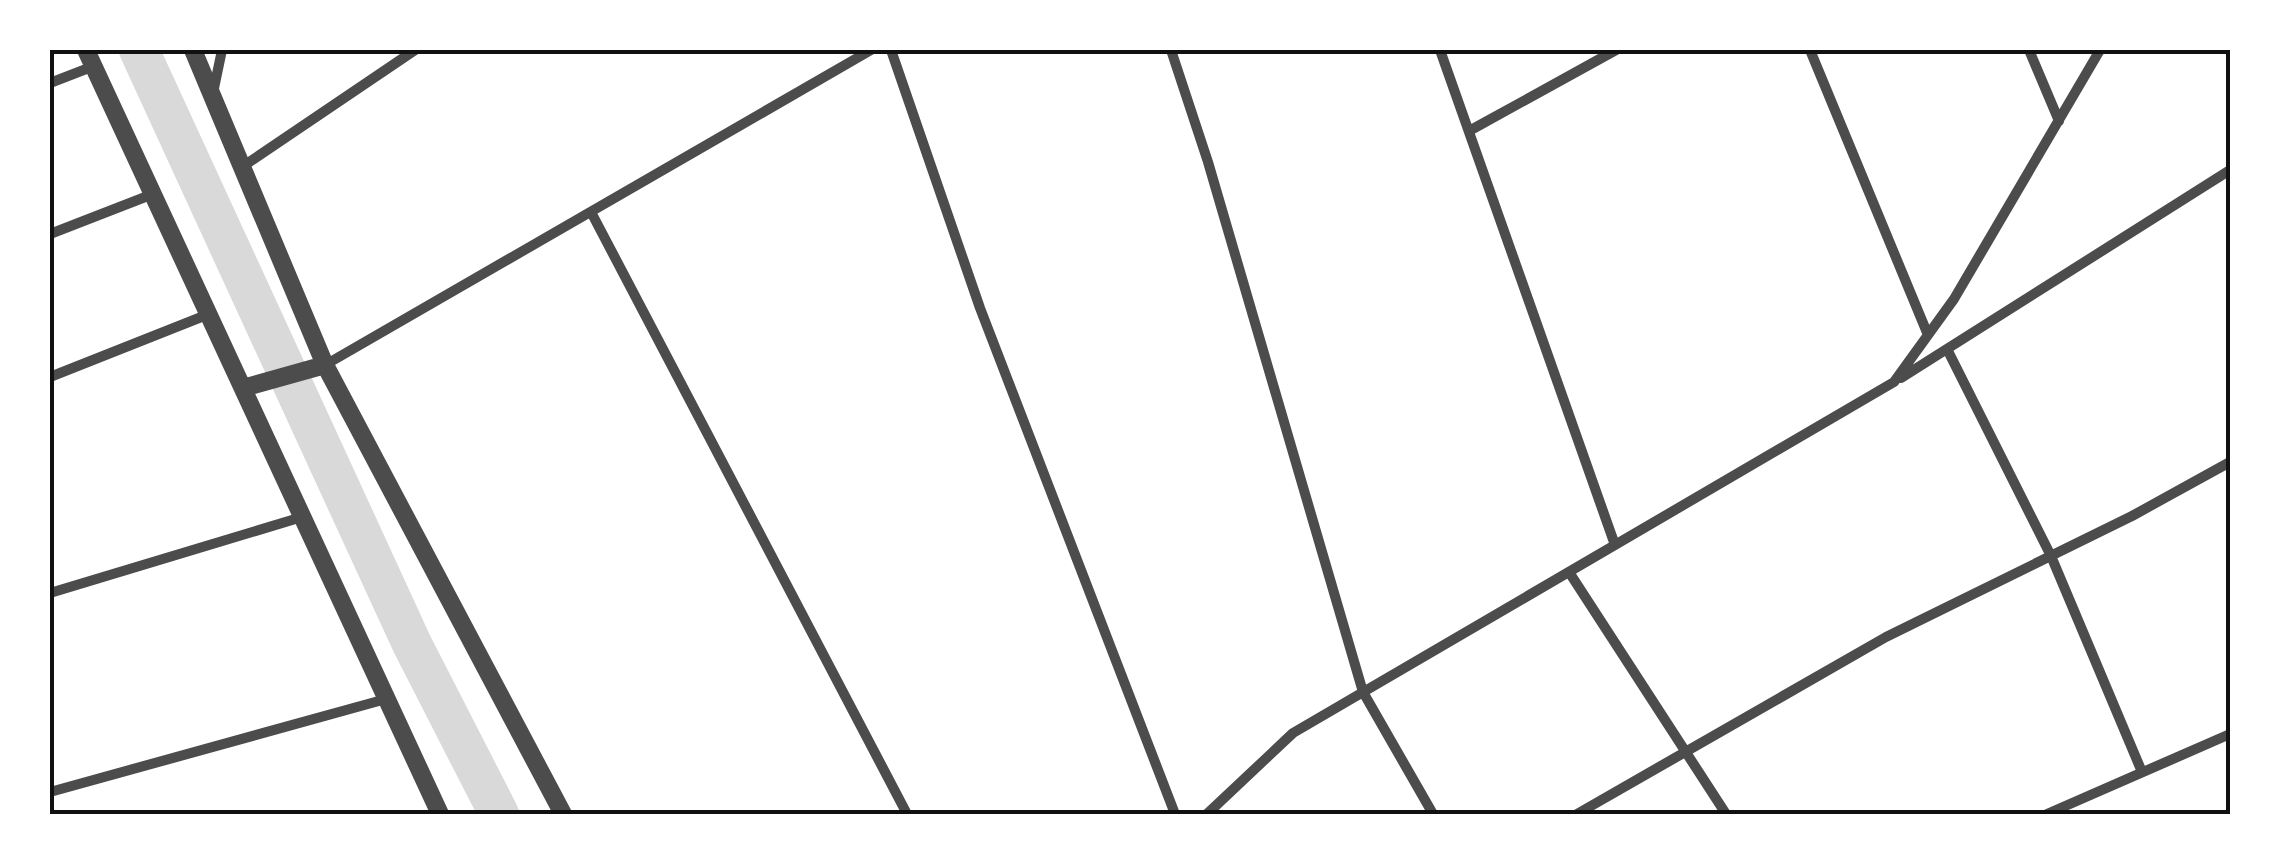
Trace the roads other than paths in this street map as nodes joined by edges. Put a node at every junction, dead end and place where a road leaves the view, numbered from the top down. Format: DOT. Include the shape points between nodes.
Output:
graph roads {
  1 [pos="193,50"];
  2 [pos="222,50"];
  3 [pos="415,50"];
  4 [pos="872,50"];
  5 [pos="891,50"];
  6 [pos="1171,50"];
  7 [pos="1440,50"];
  8 [pos="1616,50"];
  9 [pos="1810,50"];
  10 [pos="2029,50"];
  11 [pos="2100,50"];
  12 [pos="90,58"];
  13 [pos="50,83"];
  14 [pos="212,96"];
  15 [pos="2059,121"];
  16 [pos="1470,130"];
  17 [pos="242,168"];
  18 [pos="2230,170"];
  19 [pos="153,194"];
  20 [pos="591,212"];
  21 [pos="50,234"];
  22 [pos="209,314"];
  23 [pos="1928,335"];
  24 [pos="1947,349"];
  25 [pos="324,366"];
  26 [pos="50,377"];
  27 [pos="1894,382"];
  28 [pos="244,388"];
  29 [pos="2230,462"];
  30 [pos="302,517"];
  31 [pos="1614,545"];
  32 [pos="2051,556"];
  33 [pos="1569,572"];
  34 [pos="50,593"];
  35 [pos="1362,692"];
  36 [pos="386,698"];
  37 [pos="2230,734"];
  38 [pos="1684,753"];
  39 [pos="2142,772"];
  40 [pos="50,792"];
  41 [pos="440,814"];
  42 [pos="563,814"];
  43 [pos="907,814"];
  44 [pos="1176,814"];
  45 [pos="1207,814"];
  46 [pos="1433,814"];
  47 [pos="1577,814"];
  48 [pos="1726,814"];
  49 [pos="2047,814"];
  1 -- 14 [label="street"];
  2 -- 14 [label="street"];
  3 -- 17 [label="street"];
  4 -- 20 [label="street"];
  5 -- 44 [label="street" via="980,308"];
  6 -- 35 [label="street"];
  7 -- 16 [label="street"];
  8 -- 16 [label="street"];
  9 -- 23 [label="street"];
  10 -- 15 [label="street"];
  11 -- 15 [label="street"];
  12 -- 13 [label="street"];
  12 -- 19 [label="street"];
  14 -- 17 [label="street"];
  15 -- 23 [label="street"];
  16 -- 31 [label="street"];
  17 -- 25 [label="street"];
  18 -- 24 [label="street"];
  19 -- 21 [label="street"];
  19 -- 22 [label="street"];
  20 -- 25 [label="street"];
  20 -- 43 [label="street"];
  22 -- 26 [label="street"];
  22 -- 28 [label="street"];
  23 -- 27 [label="street"];
  24 -- 27 [label="street"];
  24 -- 32 [label="street"];
  25 -- 28 [label="street"];
  25 -- 42 [label="street"];
  27 -- 31 [label="street"];
  28 -- 30 [label="street"];
  29 -- 32 [label="street"];
  30 -- 34 [label="street"];
  30 -- 36 [label="street"];
  31 -- 33 [label="street"];
  32 -- 38 [label="street" via="1886,637"];
  32 -- 39 [label="street"];
  33 -- 35 [label="street"];
  33 -- 38 [label="street"];
  35 -- 45 [label="street" via="1292,733"];
  35 -- 46 [label="street"];
  36 -- 40 [label="street"];
  36 -- 41 [label="street"];
  37 -- 39 [label="street"];
  38 -- 47 [label="street"];
  38 -- 48 [label="street"];
  39 -- 49 [label="street"];
}
